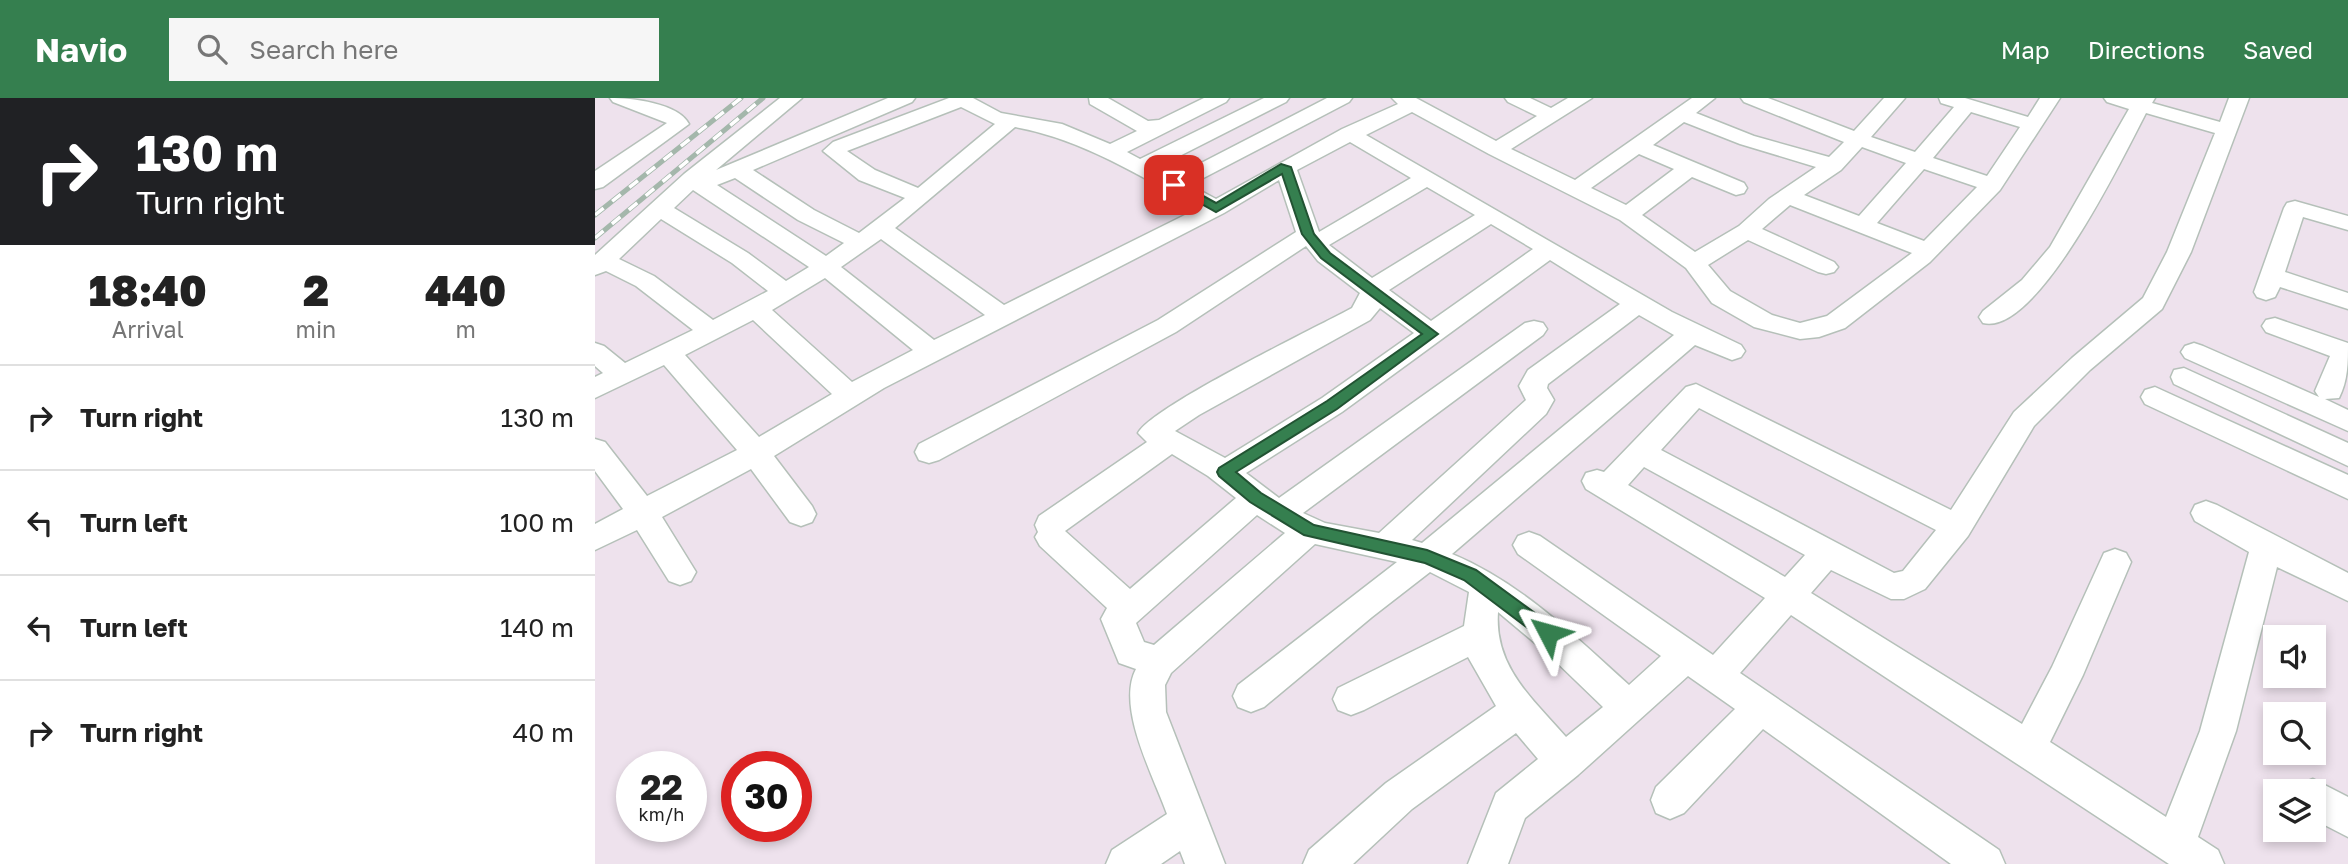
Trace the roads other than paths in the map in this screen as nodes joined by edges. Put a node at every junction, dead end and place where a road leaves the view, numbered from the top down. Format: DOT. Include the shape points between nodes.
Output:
graph roads {
  1 [pos="620,98"];
  2 [pos="792,98"];
  3 [pos="905,98"];
  4 [pos="1219,98"];
  5 [pos="1279,98"];
  6 [pos="1342,98"];
  7 [pos="1515,98"];
  8 [pos="1583,98"];
  9 [pos="1705,98"];
  10 [pos="1751,98"];
  11 [pos="1895,98"];
  12 [pos="2050,98"];
  13 [pos="2114,98"];
  14 [pos="2239,98"];
  15 [pos="1099,99"];
  16 [pos="968,100"];
  17 [pos="1957,101"];
  18 [pos="1417,102"];
  19 [pos="2143,102"];
  20 [pos="1683,115"];
  21 [pos="1552,116"];
  22 [pos="1009,122"];
  23 [pos="2031,124"];
  24 [pos="1163,126"];
  25 [pos="1055,128"];
  26 [pos="2226,130"];
  27 [pos="1349,133"];
  28 [pos="1858,139"];
  29 [pos="1636,145"];
  30 [pos="1496,150"];
  31 [pos="1111,152"];
  32 [pos="1920,160"];
  33 [pos="1833,165"];
  34 [pos="1141,167"];
  35 [pos="1285,167"];
  36 [pos="737,169"];
  37 [pos="1689,169"];
  38 [pos="1426,178"];
  39 [pos="595,183"];
  40 [pos="691,185"];
  41 [pos="1174,185"];
  42 [pos="1992,185"];
  43 [pos="1736,188"];
  44 [pos="1575,190"];
  45 [pos="921,197"];
  46 [pos="1788,197"];
  47 [pos="1216,208"];
  48 [pos="661,210"];
  49 [pos="1490,215"];
  50 [pos="1627,215"];
  51 [pos="2348,223"];
  52 [pos="1862,227"];
  53 [pos="880,228"];
  54 [pos="1747,231"];
  55 [pos="1313,239"];
  56 [pos="861,243"];
  57 [pos="1549,249"];
  58 [pos="1929,251"];
  59 [pos="1694,263"];
  60 [pos="600,265"];
  61 [pos="826,267"];
  62 [pos="1826,267"];
  63 [pos="1373,289"];
  64 [pos="785,292"];
  65 [pos="2348,301"];
  66 [pos="1638,303"];
  67 [pos="756,309"];
  68 [pos="1003,316"];
  69 [pos="1992,317"];
  70 [pos="2276,326"];
  71 [pos="1534,329"];
  72 [pos="712,331"];
  73 [pos="1431,334"];
  74 [pos="1690,335"];
  75 [pos="1732,351"];
  76 [pos="595,352"];
  77 [pos="668,352"];
  78 [pos="932,352"];
  79 [pos="2347,353"];
  80 [pos="622,375"];
  81 [pos="595,389"];
  82 [pos="2329,391"];
  83 [pos="850,395"];
  84 [pos="2155,397"];
  85 [pos="2348,421"];
  86 [pos="1170,441"];
  87 [pos="595,450"];
  88 [pos="929,452"];
  89 [pos="756,453"];
  90 [pos="1642,453"];
  91 [pos="2348,455"];
  92 [pos="1225,472"];
  93 [pos="2348,488"];
  94 [pos="643,513"];
  95 [pos="2206,513"];
  96 [pos="801,514"];
  97 [pos="1282,514"];
  98 [pos="1957,527"];
  99 [pos="595,538"];
  100 [pos="1529,545"];
  101 [pos="1384,547"];
  102 [pos="2266,547"];
  103 [pos="1828,551"];
  104 [pos="1427,557"];
  105 [pos="2115,562"];
  106 [pos="680,572"];
  107 [pos="1487,586"];
  108 [pos="2348,588"];
  109 [pos="1789,597"];
  110 [pos="1130,609"];
  111 [pos="1481,634"];
  112 [pos="1686,655"];
  113 [pos="1159,662"];
  114 [pos="1716,676"];
  115 [pos="1251,696"];
  116 [pos="1352,699"];
  117 [pos="1629,708"];
  118 [pos="1761,708"];
  119 [pos="1521,709"];
  120 [pos="2028,749"];
  121 [pos="1565,763"];
  122 [pos="1670,800"];
  123 [pos="2326,805"];
  124 [pos="2348,818"];
  125 [pos="1189,822"];
  126 [pos="2190,855"];
  127 [pos="1126,864"];
  128 [pos="1205,864"];
  129 [pos="1323,864"];
  130 [pos="1488,864"];
  131 [pos="1985,864"];
  1 -- 39 [label="street" via="679,124"];
  2 -- 40 [label="street"];
  3 -- 36 [label="street"];
  4 -- 24 [label="street"];
  5 -- 34 [label="street"];
  6 -- 41 [label="street"];
  7 -- 21 [label="street"];
  8 -- 21 [label="street"];
  9 -- 20 [label="street"];
  10 -- 28 [label="street"];
  11 -- 28 [label="street"];
  12 -- 23 [label="street"];
  13 -- 19 [label="street"];
  14 -- 26 [label="street"];
  15 -- 24 [label="street" via="1144,127"];
  15 -- 25 [label="street"];
  16 -- 22 [label="street"];
  16 -- 45 [label="street" via="833,151 867,175"];
  17 -- 23 [label="street"];
  17 -- 32 [label="street"];
  18 -- 27 [label="street"];
  18 -- 30 [label="street"];
  19 -- 26 [label="street"];
  19 -- 69 [label="street" via="2060,250 2031,285"];
  20 -- 29 [label="street"];
  20 -- 33 [label="street"];
  21 -- 30 [label="street"];
  22 -- 25 [label="street"];
  22 -- 45 [label="street"];
  23 -- 42 [label="street"];
  24 -- 31 [label="street"];
  25 -- 31 [label="street"];
  26 -- 98 [label="street" via="2179,252 2153,303 2024,419"];
  27 -- 35 [label="street"];
  27 -- 38 [label="street"];
  28 -- 32 [label="street"];
  28 -- 33 [label="street"];
  29 -- 37 [label="street"];
  29 -- 44 [label="street"];
  30 -- 44 [label="street"];
  31 -- 34 [label="street"];
  32 -- 42 [label="street"];
  32 -- 52 [label="street"];
  33 -- 46 [label="street"];
  34 -- 41 [label="street"];
  35 -- 47 [label="street"];
  35 -- 55 [label="street"];
  36 -- 40 [label="street"];
  36 -- 56 [label="street" via="806,215"];
  37 -- 43 [label="street"];
  37 -- 50 [label="street"];
  38 -- 49 [label="street"];
  38 -- 55 [label="street"];
  40 -- 48 [label="street"];
  40 -- 61 [label="street"];
  41 -- 47 [label="street"];
  42 -- 58 [label="street"];
  44 -- 50 [label="street"];
  45 -- 53 [label="street"];
  46 -- 52 [label="street"];
  46 -- 54 [label="street"];
  47 -- 68 [label="street"];
  48 -- 60 [label="street"];
  48 -- 64 [label="street" via="740,258"];
  49 -- 57 [label="street"];
  49 -- 63 [label="street"];
  50 -- 59 [label="street"];
  51 -- 65 [label="street" via="2295,208 2270,284"];
  52 -- 58 [label="street"];
  53 -- 56 [label="street"];
  53 -- 68 [label="street"];
  54 -- 59 [label="street"];
  54 -- 62 [label="street"];
  55 -- 63 [label="street" via="1326,256"];
  55 -- 88 [label="street" via="1167,326"];
  56 -- 61 [label="street"];
  57 -- 66 [label="street"];
  57 -- 73 [label="street"];
  58 -- 59 [label="street" via="1836,321 1800,331 1763,321 1721,297"];
  60 -- 72 [label="street" via="645,281"];
  61 -- 64 [label="street"];
  61 -- 78 [label="street"];
  63 -- 73 [label="street"];
  63 -- 86 [label="street" via="1361,314 1152,433"];
  64 -- 67 [label="street"];
  66 -- 74 [label="street"];
  66 -- 101 [label="street" via="1538,377 1532,384 1540,400 1536,407"];
  67 -- 72 [label="street"];
  67 -- 83 [label="street"];
  68 -- 78 [label="street"];
  70 -- 79 [label="street"];
  71 -- 97 [label="street"];
  72 -- 77 [label="street"];
  73 -- 92 [label="street" via="1332,405"];
  74 -- 75 [label="street"];
  74 -- 104 [label="street"];
  76 -- 80 [label="street"];
  77 -- 80 [label="street"];
  77 -- 89 [label="street"];
  78 -- 83 [label="street"];
  79 -- 82 [label="street"];
  80 -- 81 [label="street"];
  83 -- 89 [label="street"];
  84 -- 93 [label="street"];
  85 -- 91 [label="street" via="2189,365"];
  86 -- 92 [label="street"];
  86 -- 110 [label="street" via="1051,531"];
  87 -- 94 [label="street"];
  89 -- 94 [label="street"];
  89 -- 96 [label="street"];
  90 -- 98 [label="street" via="1696,394"];
  90 -- 103 [label="street"];
  90 -- 109 [label="street" via="1605,486"];
  92 -- 97 [label="street"];
  94 -- 99 [label="street"];
  94 -- 106 [label="street"];
  95 -- 102 [label="street"];
  97 -- 101 [label="street"];
  97 -- 110 [label="street"];
  97 -- 113 [label="street"];
  98 -- 103 [label="street" via="1904,586 1891,586"];
  100 -- 112 [label="street"];
  101 -- 104 [label="street"];
  102 -- 108 [label="street"];
  102 -- 126 [label="street"];
  103 -- 109 [label="street"];
  104 -- 107 [label="street"];
  104 -- 115 [label="street"];
  105 -- 120 [label="street"];
  107 -- 111 [label="street"];
  107 -- 117 [label="street" via="1566,648"];
  109 -- 114 [label="street"];
  109 -- 120 [label="street"];
  110 -- 113 [label="street" via="1118,619 1131,652"];
  111 -- 116 [label="street"];
  111 -- 119 [label="street" via="1494,676"];
  112 -- 114 [label="street"];
  112 -- 117 [label="street"];
  113 -- 125 [label="street" via="1147,684 1148,712"];
  114 -- 118 [label="street"];
  117 -- 121 [label="street"];
  118 -- 122 [label="street"];
  118 -- 131 [label="street"];
  119 -- 121 [label="street"];
  119 -- 129 [label="street" via="1399,796"];
  120 -- 126 [label="street"];
  121 -- 130 [label="street" via="1510,806"];
  123 -- 124 [label="street"];
  125 -- 127 [label="street"];
  125 -- 128 [label="street"];
}
